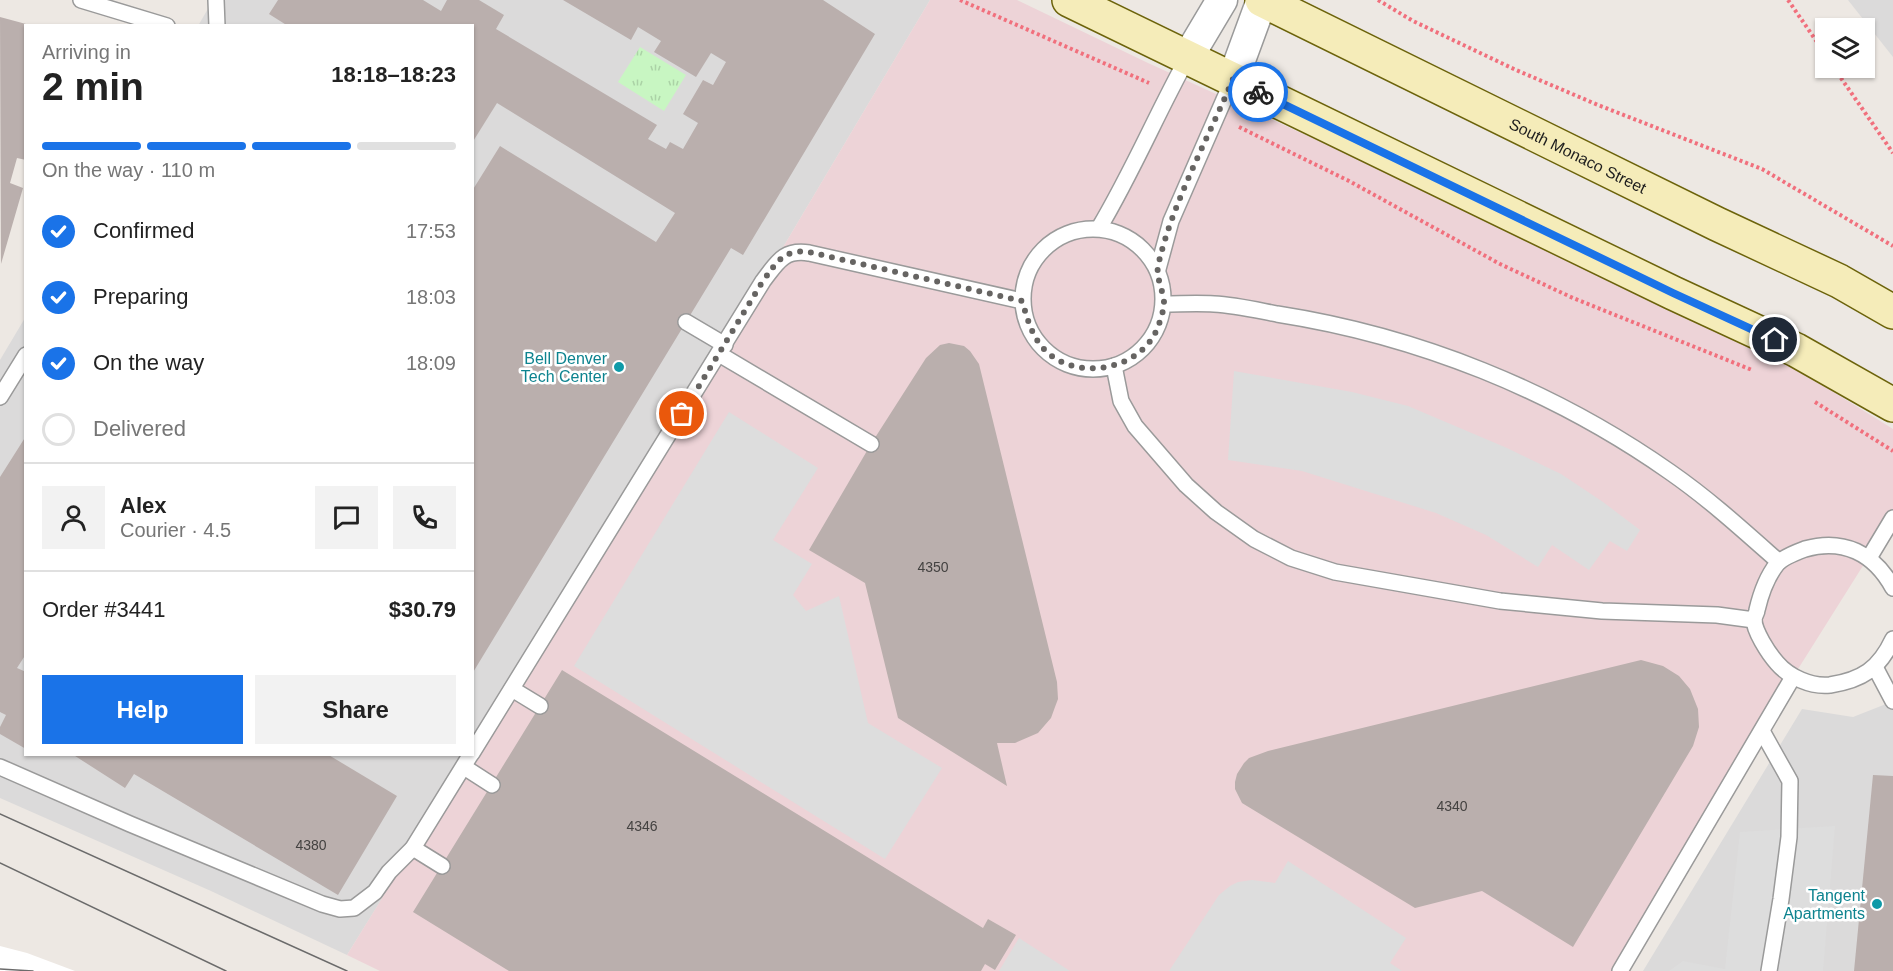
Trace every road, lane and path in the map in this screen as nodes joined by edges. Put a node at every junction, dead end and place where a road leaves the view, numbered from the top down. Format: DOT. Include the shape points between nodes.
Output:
graph roads {
  1 [pos="81,0"];
  2 [pos="216,0"];
  3 [pos="960,0"];
  4 [pos="1069,0"];
  5 [pos="1221,0"];
  6 [pos="1262,0"];
  7 [pos="1378,0"];
  8 [pos="1788,0"];
  9 [pos="160,24"];
  10 [pos="217,24"];
  11 [pos="1815,39"];
  12 [pos="1188,57"];
  13 [pos="1841,78"];
  14 [pos="1233,79"];
  15 [pos="1169,92"];
  16 [pos="1217,117"];
  17 [pos="1893,153"];
  18 [pos="1099,228"];
  19 [pos="1893,246"];
  20 [pos="1158,269"];
  21 [pos="1022,301"];
  22 [pos="1164,304"];
  23 [pos="1893,312"];
  24 [pos="686,322"];
  25 [pos="722,349"];
  26 [pos="24,358"];
  27 [pos="1114,366"];
  28 [pos="1757,372"];
  29 [pos="0,397"];
  30 [pos="1808,398"];
  31 [pos="1893,405"];
  32 [pos="871,444"];
  33 [pos="1893,451"];
  34 [pos="1893,518"];
  35 [pos="1869,558"];
  36 [pos="1779,562"];
  37 [pos="1893,588"];
  38 [pos="1754,620"];
  39 [pos="1893,639"];
  40 [pos="1875,667"];
  41 [pos="1793,677"];
  42 [pos="512,689"];
  43 [pos="1893,701"];
  44 [pos="540,706"];
  45 [pos="1762,730"];
  46 [pos="474,750"];
  47 [pos="469,758"];
  48 [pos="0,767"];
  49 [pos="492,784"];
  50 [pos="414,848"];
  51 [pos="442,866"];
  52 [pos="1620,971"];
  53 [pos="1769,971"];
  1 -- 9 [label="lane"];
  2 -- 10 [label="lane"];
  3 -- 15 [label="path"];
  4 -- 12 [label="main road"];
  5 -- 12 [label="street"];
  6 -- 14 [label="street"];
  6 -- 23 [label="main road, South Monaco Street" via="1839,280"];
  7 -- 19 [label="path" via="1516,70 1762,169"];
  8 -- 11 [label="path"];
  12 -- 14 [label="main road"];
  12 -- 15 [label="lane"];
  13 -- 17 [label="path"];
  14 -- 16 [label="lane"];
  14 -- 31 [label="main road" via="1796,350"];
  15 -- 18 [label="lane"];
  16 -- 20 [label="lane" via="1171,221"];
  16 -- 28 [label="path" via="1349,181 1500,264 1573,298"];
  18 -- 20 [label="lane" via="1128,238 1147,253"];
  18 -- 21 [label="lane" via="1059,238 1040,253 1031,266"];
  20 -- 22 [label="lane"];
  21 -- 25 [label="lane" via="809,252 792,252 778,261 763,281"];
  21 -- 27 [label="lane" via="1030,329 1048,353 1070,366"];
  22 -- 27 [label="lane" via="1157,330 1142,350"];
  22 -- 36 [label="lane" via="1216,304 1372,333 1457,360 1532,390 1671,472"];
  24 -- 25 [label="lane"];
  25 -- 32 [label="lane"];
  25 -- 42 [label="lane"];
  26 -- 29 [label="lane"];
  27 -- 38 [label="lane" via="1121,401 1135,426 1186,485 1254,539 1291,558 1335,572 1500,601"];
  30 -- 33 [label="path"];
  34 -- 35 [label="lane"];
  35 -- 36 [label="lane" via="1834,544 1798,551"];
  35 -- 37 [label="lane"];
  36 -- 38 [label="lane" via="1764,585"];
  38 -- 41 [label="lane" via="1770,655"];
  39 -- 40 [label="lane"];
  40 -- 41 [label="lane" via="1848,682 1825,685"];
  40 -- 43 [label="lane"];
  41 -- 45 [label="lane"];
  42 -- 44 [label="lane"];
  42 -- 46 [label="lane"];
  45 -- 52 [label="lane"];
  45 -- 53 [label="lane" via="1790,781 1789,837"];
  47 -- 49 [label="lane"];
  47 -- 50 [label="lane"];
  48 -- 50 [label="lane" via="205,856 340,909 354,908 365,901"];
  50 -- 51 [label="lane"];
}
